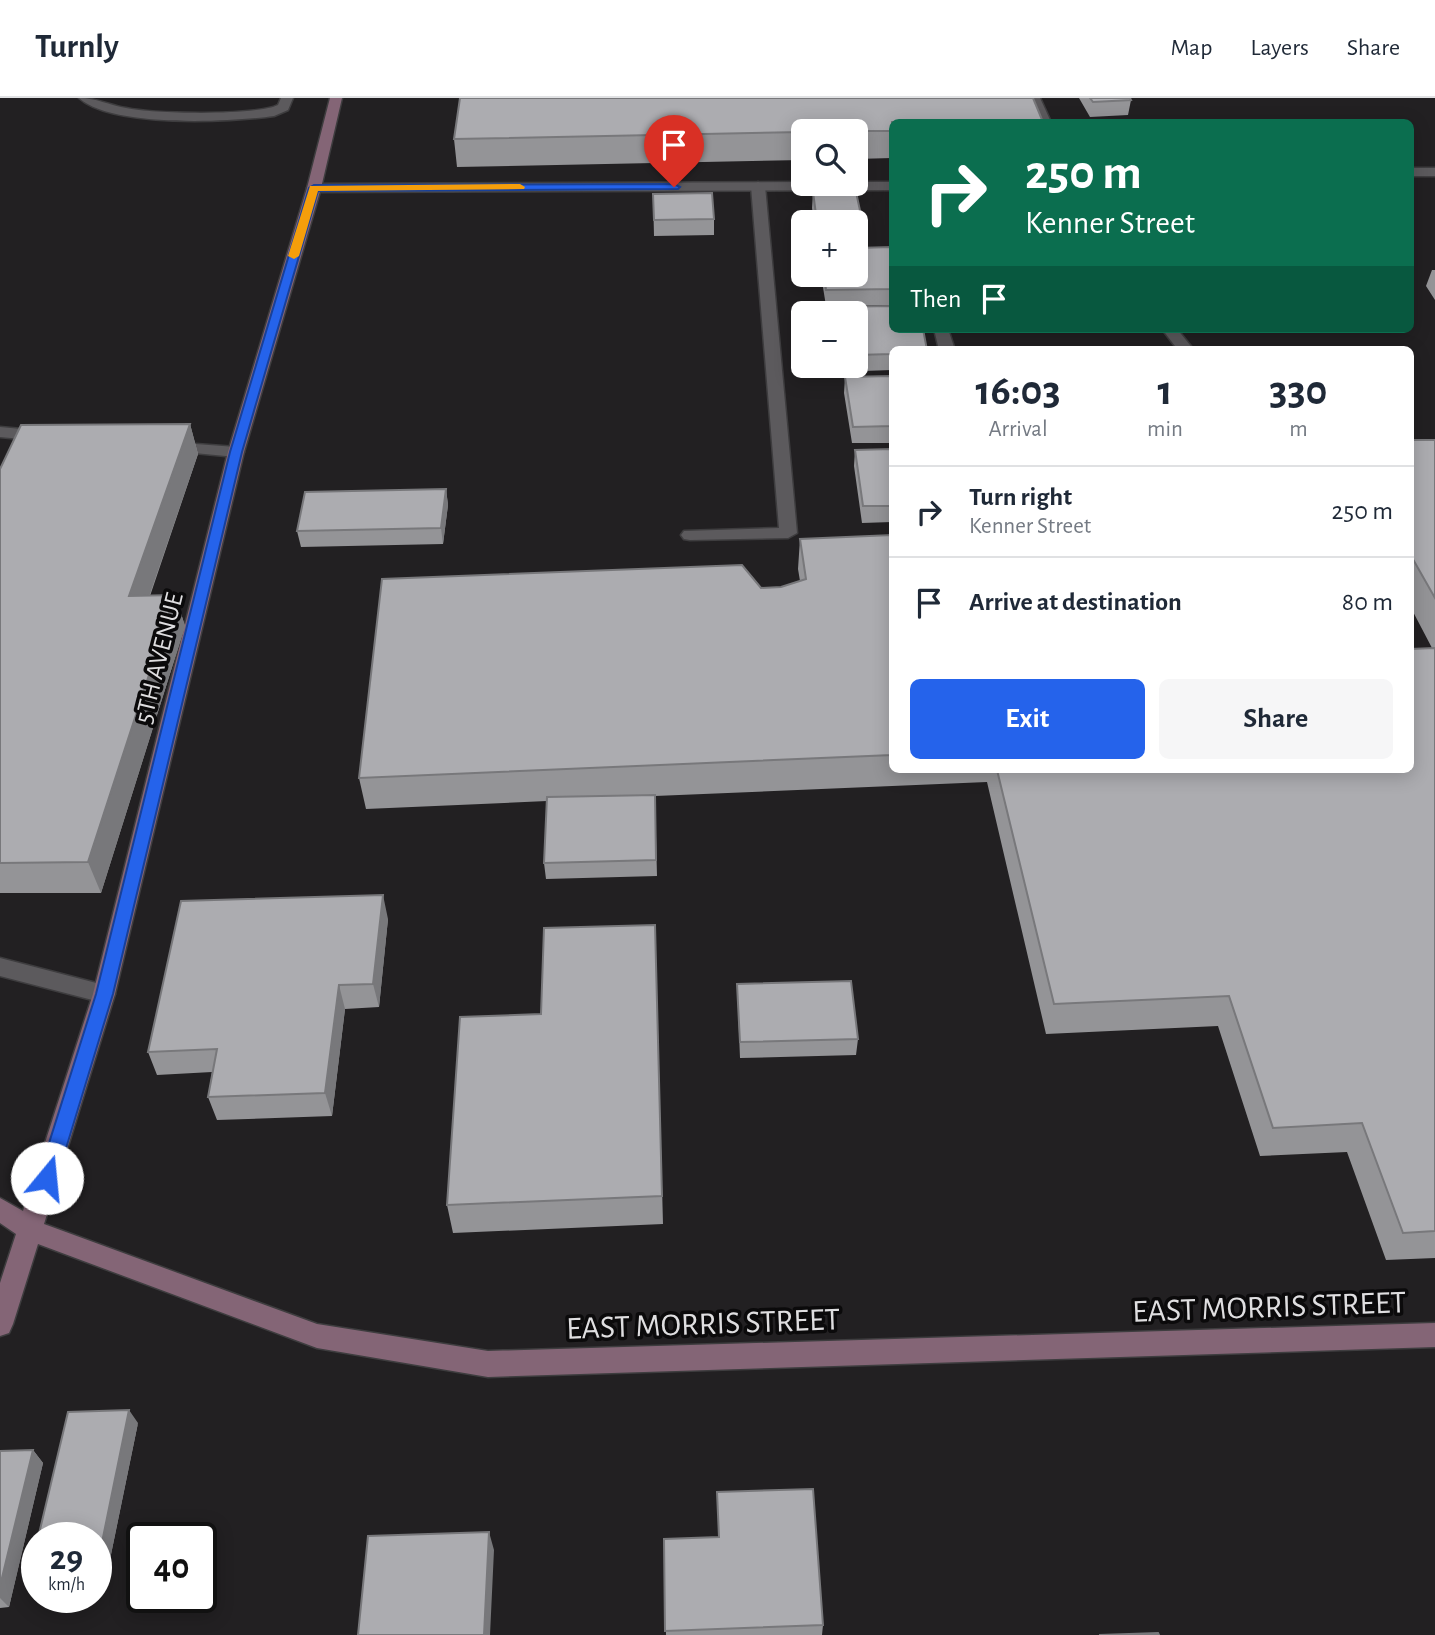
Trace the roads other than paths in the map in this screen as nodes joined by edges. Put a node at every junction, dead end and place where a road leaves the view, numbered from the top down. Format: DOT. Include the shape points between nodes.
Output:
graph roads {
  1 [pos="85,98"];
  2 [pos="287,98"];
  3 [pos="336,98"];
  4 [pos="1034,98"];
  5 [pos="1044,119"];
  6 [pos="1414,172"];
  7 [pos="1435,172"];
  8 [pos="758,186"];
  9 [pos="889,186"];
  10 [pos="314,188"];
  11 [pos="0,432"];
  12 [pos="63,438"];
  13 [pos="156,445"];
  14 [pos="236,452"];
  15 [pos="690,535"];
  16 [pos="0,967"];
  17 [pos="104,994"];
  18 [pos="0,1209"];
  19 [pos="31,1230"];
  20 [pos="0,1324"];
  21 [pos="1435,1335"];
  1 -- 2 [label="street" via="111,111 150,114 259,114 284,107"];
  3 -- 10 [label="street, 5TH AVENUE"];
  4 -- 5 [label="street"];
  6 -- 7 [label="street"];
  8 -- 9 [label="street"];
  8 -- 10 [label="street"];
  8 -- 15 [label="street" via="788,533"];
  10 -- 14 [label="street, 5TH AVENUE"];
  11 -- 12 [label="street" via="20,440"];
  13 -- 14 [label="street"];
  14 -- 17 [label="street, 5TH AVENUE"];
  16 -- 17 [label="street"];
  17 -- 19 [label="street, 5TH AVENUE"];
  18 -- 19 [label="street, EAST MORRIS STREET"];
  19 -- 20 [label="street, 5TH AVENUE"];
  19 -- 21 [label="street, EAST MORRIS STREET" via="317,1336 488,1364"];
}
